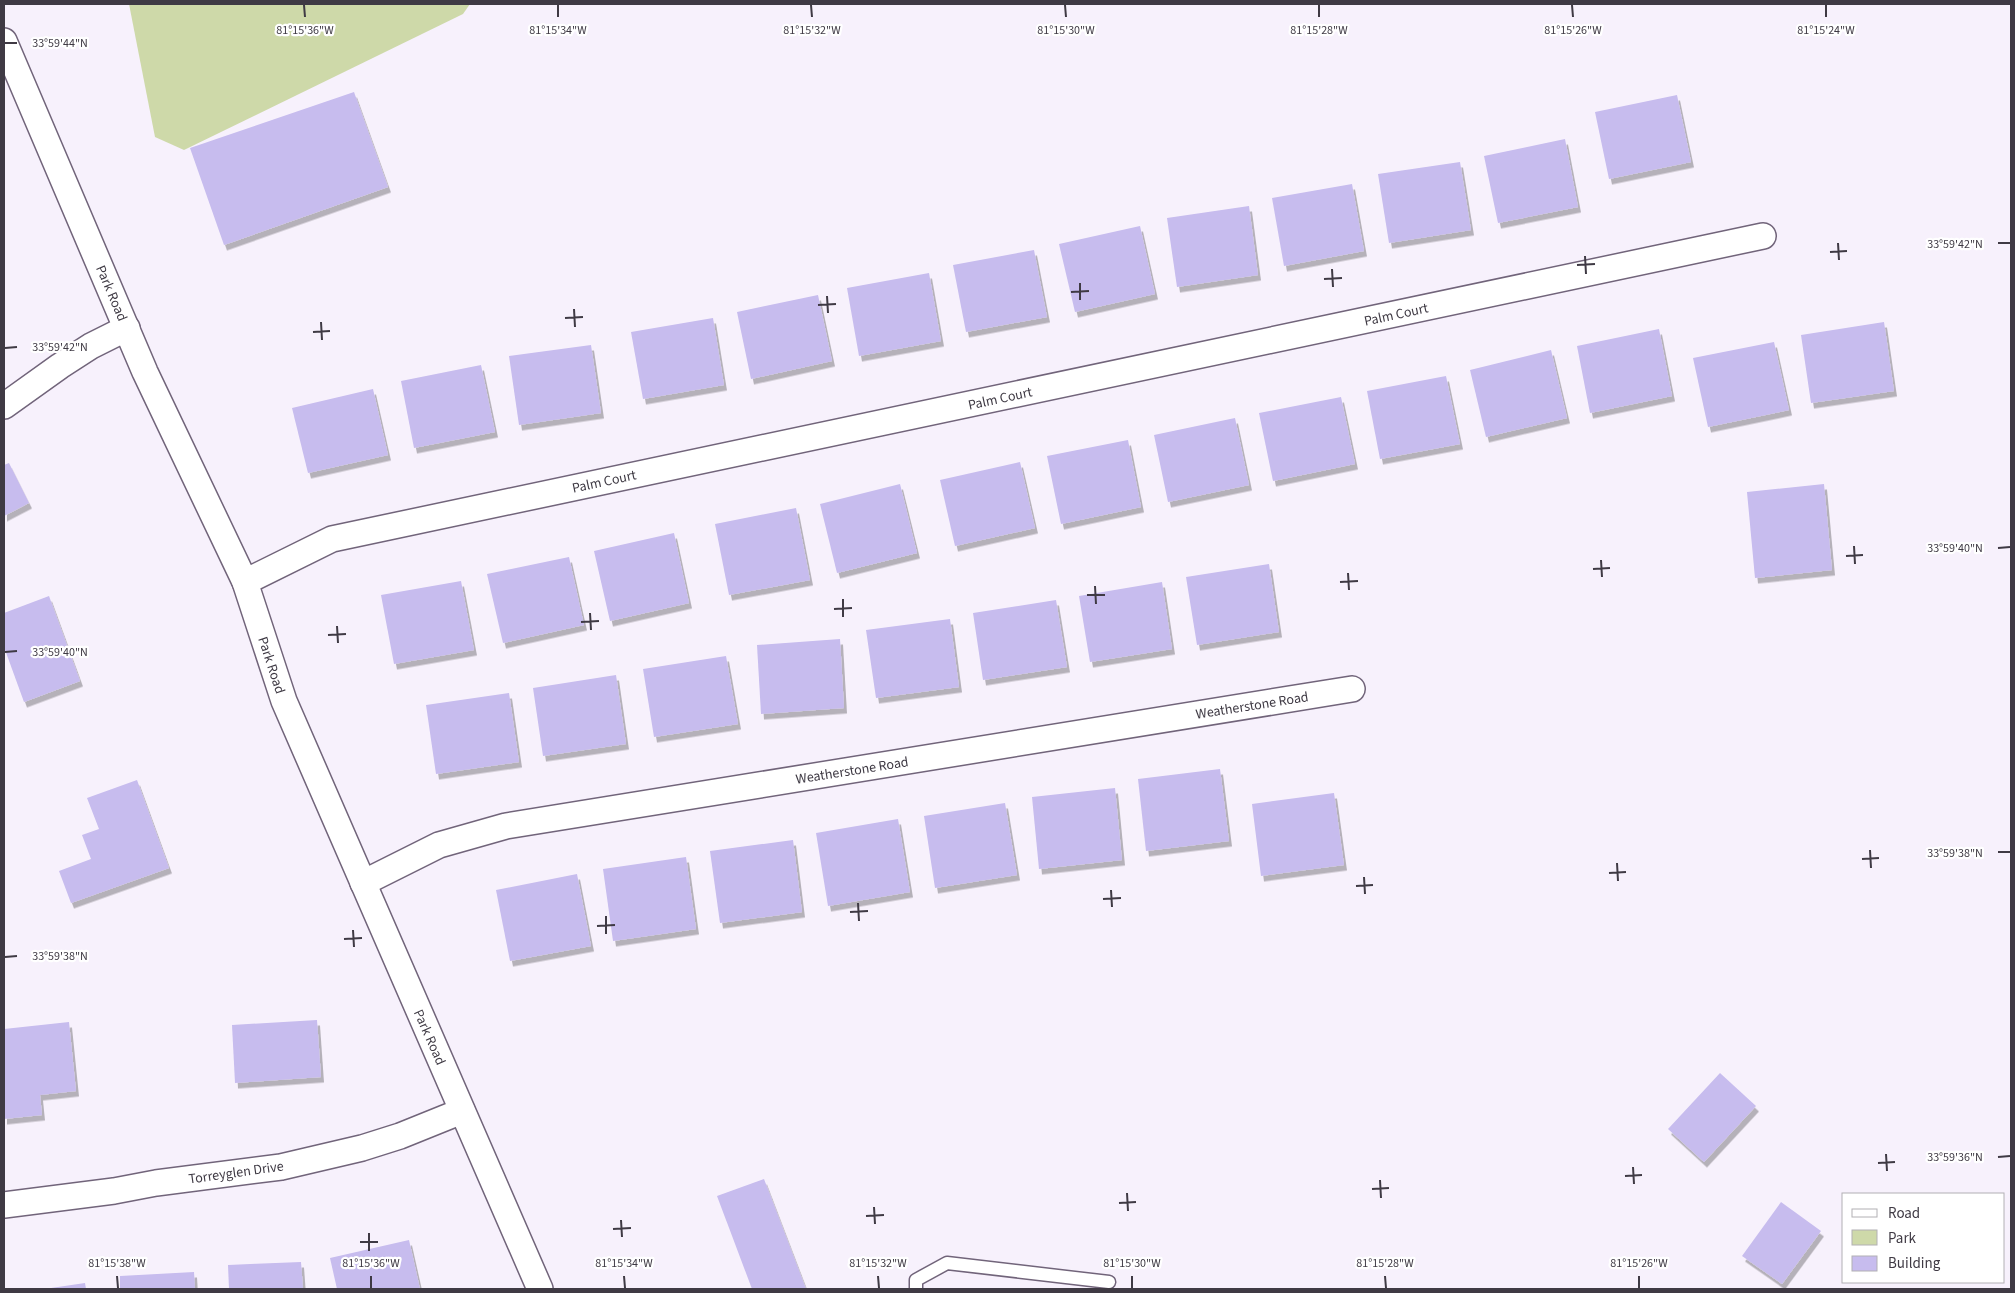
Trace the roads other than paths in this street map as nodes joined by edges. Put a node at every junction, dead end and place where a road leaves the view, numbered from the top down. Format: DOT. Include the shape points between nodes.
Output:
graph roads {
  1 [pos="4,41"];
  2 [pos="1763,236"];
  3 [pos="127,328"];
  4 [pos="4,406"];
  5 [pos="244,582"];
  6 [pos="1352,689"];
  7 [pos="363,883"];
  8 [pos="462,1111"];
  9 [pos="4,1204"];
  10 [pos="1109,1282"];
  11 [pos="540,1289"];
  12 [pos="916,1289"];
  1 -- 3 [label="street, Park Road"];
  2 -- 5 [label="street, Palm Court" via="332,539"];
  3 -- 4 [label="street" via="91,346"];
  3 -- 5 [label="street, Park Road"];
  5 -- 7 [label="street, Park Road" via="284,701"];
  6 -- 7 [label="street, Weatherstone Road" via="506,826 439,845"];
  7 -- 8 [label="street, Park Road"];
  8 -- 9 [label="street, Torreyglen Drive" via="362,1148 281,1167"];
  8 -- 11 [label="street, Park Road"];
  10 -- 12 [label="lane" via="947,1263 916,1280"];
}
